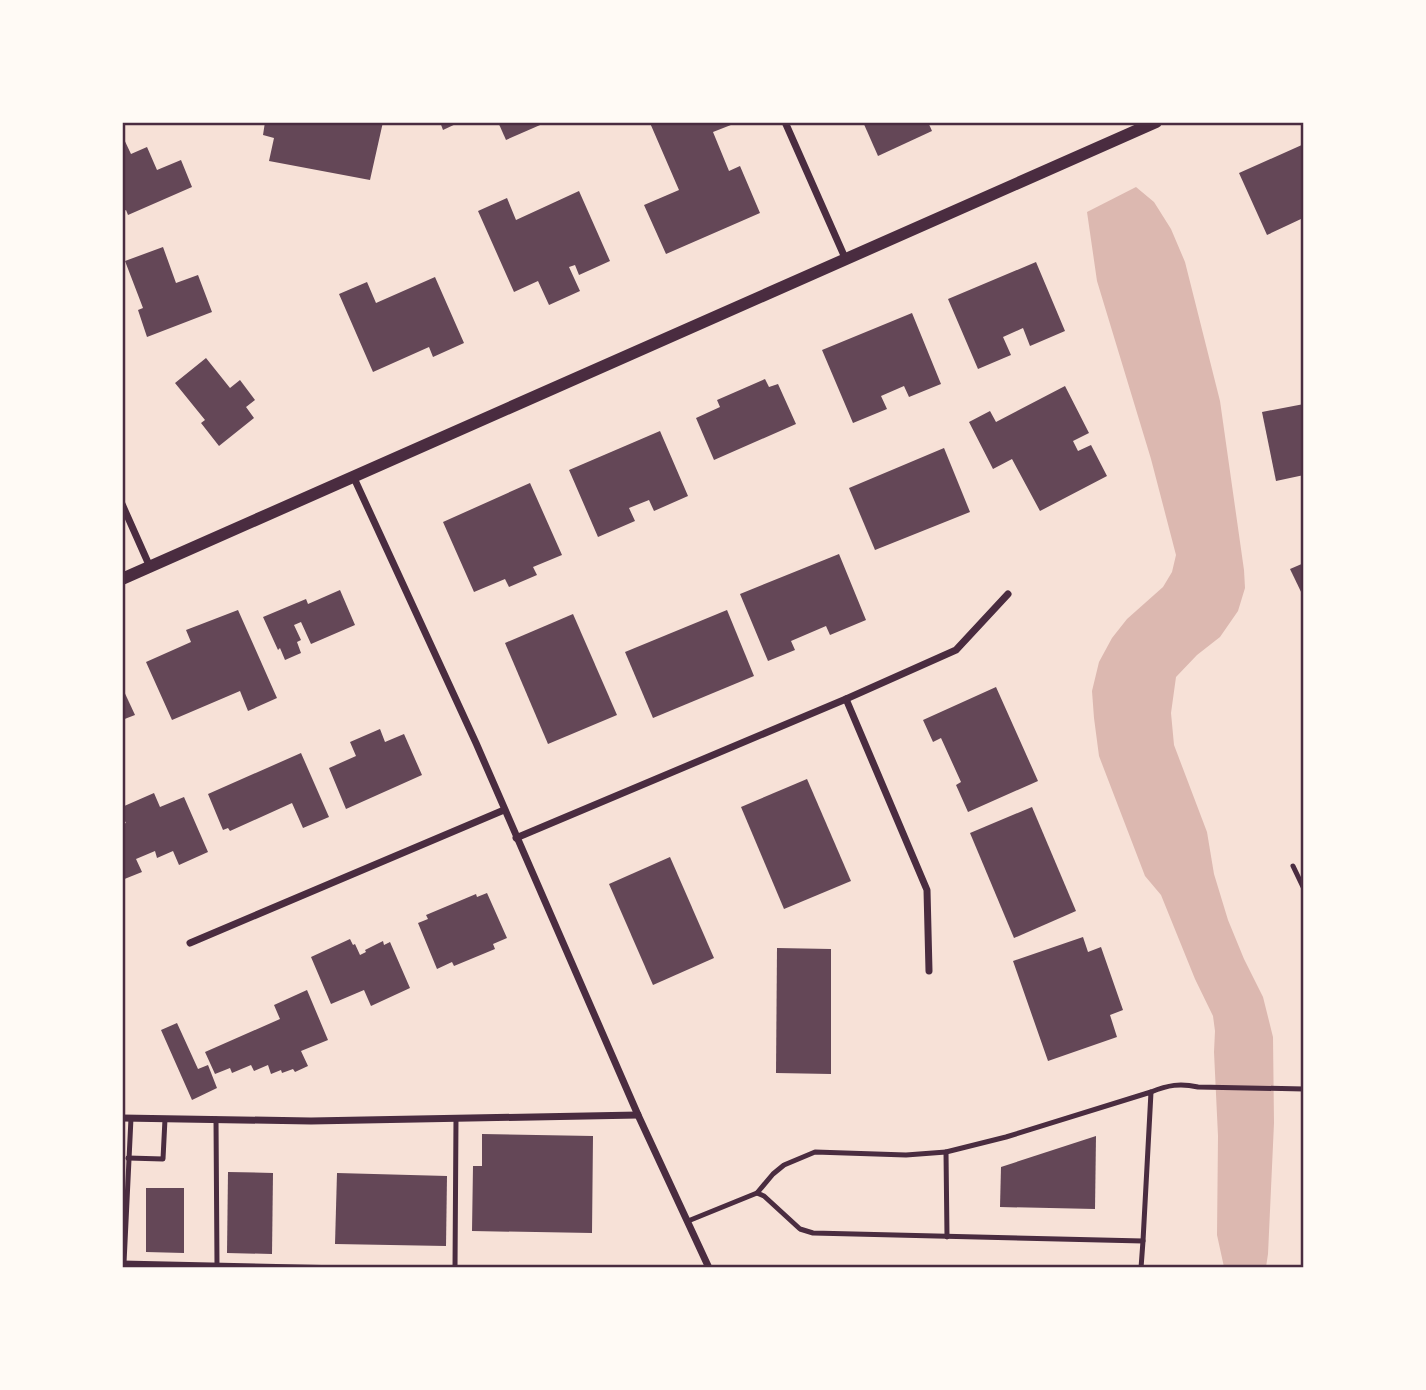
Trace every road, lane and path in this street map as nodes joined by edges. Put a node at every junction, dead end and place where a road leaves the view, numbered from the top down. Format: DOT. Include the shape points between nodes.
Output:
graph roads {
  1 [pos="785,122"];
  2 [pos="1156,122"];
  3 [pos="846,261"];
  4 [pos="354,478"];
  5 [pos="122,504"];
  6 [pos="150,567"];
  7 [pos="122,579"];
  8 [pos="1008,594"];
  9 [pos="846,699"];
  10 [pos="504,810"];
  11 [pos="516,838"];
  12 [pos="1293,866"];
  13 [pos="1304,889"];
  14 [pos="190,943"];
  15 [pos="929,971"];
  16 [pos="1301,1089"];
  17 [pos="1150,1091"];
  18 [pos="638,1115"];
  19 [pos="127,1118"];
  20 [pos="456,1118"];
  21 [pos="165,1119"];
  22 [pos="216,1119"];
  23 [pos="946,1152"];
  24 [pos="128,1158"];
  25 [pos="757,1193"];
  26 [pos="688,1221"];
  27 [pos="947,1237"];
  28 [pos="1143,1241"];
  29 [pos="123,1263"];
  30 [pos="217,1266"];
  31 [pos="309,1267"];
  32 [pos="344,1268"];
  33 [pos="455,1268"];
  34 [pos="709,1268"];
  35 [pos="1141,1268"];
  1 -- 3 [label="street"];
  2 -- 3 [label="street"];
  3 -- 4 [label="street"];
  4 -- 6 [label="street"];
  4 -- 10 [label="street"];
  5 -- 6 [label="street"];
  6 -- 7 [label="street"];
  8 -- 9 [label="street" via="956,650"];
  9 -- 11 [label="street"];
  9 -- 15 [label="street" via="928,890"];
  10 -- 11 [label="street"];
  10 -- 14 [label="street"];
  11 -- 18 [label="street"];
  12 -- 13 [label="lane"];
  16 -- 17 [label="lane" via="1182,1084"];
  17 -- 23 [label="lane"];
  17 -- 28 [label="lane"];
  18 -- 20 [label="street"];
  18 -- 26 [label="street"];
  19 -- 21 [label="street"];
  19 -- 24 [label="lane"];
  20 -- 22 [label="street"];
  20 -- 33 [label="lane"];
  21 -- 22 [label="street"];
  21 -- 24 [label="lane" via="163,1159"];
  22 -- 30 [label="lane"];
  23 -- 25 [label="lane" via="815,1152 785,1165"];
  23 -- 27 [label="lane"];
  24 -- 29 [label="lane"];
  25 -- 26 [label="lane"];
  25 -- 27 [label="lane" via="800,1230"];
  26 -- 34 [label="street"];
  27 -- 28 [label="lane"];
  28 -- 35 [label="lane"];
  29 -- 30 [label="lane"];
  30 -- 31 [label="lane"];
  31 -- 32 [label="lane"];
}
